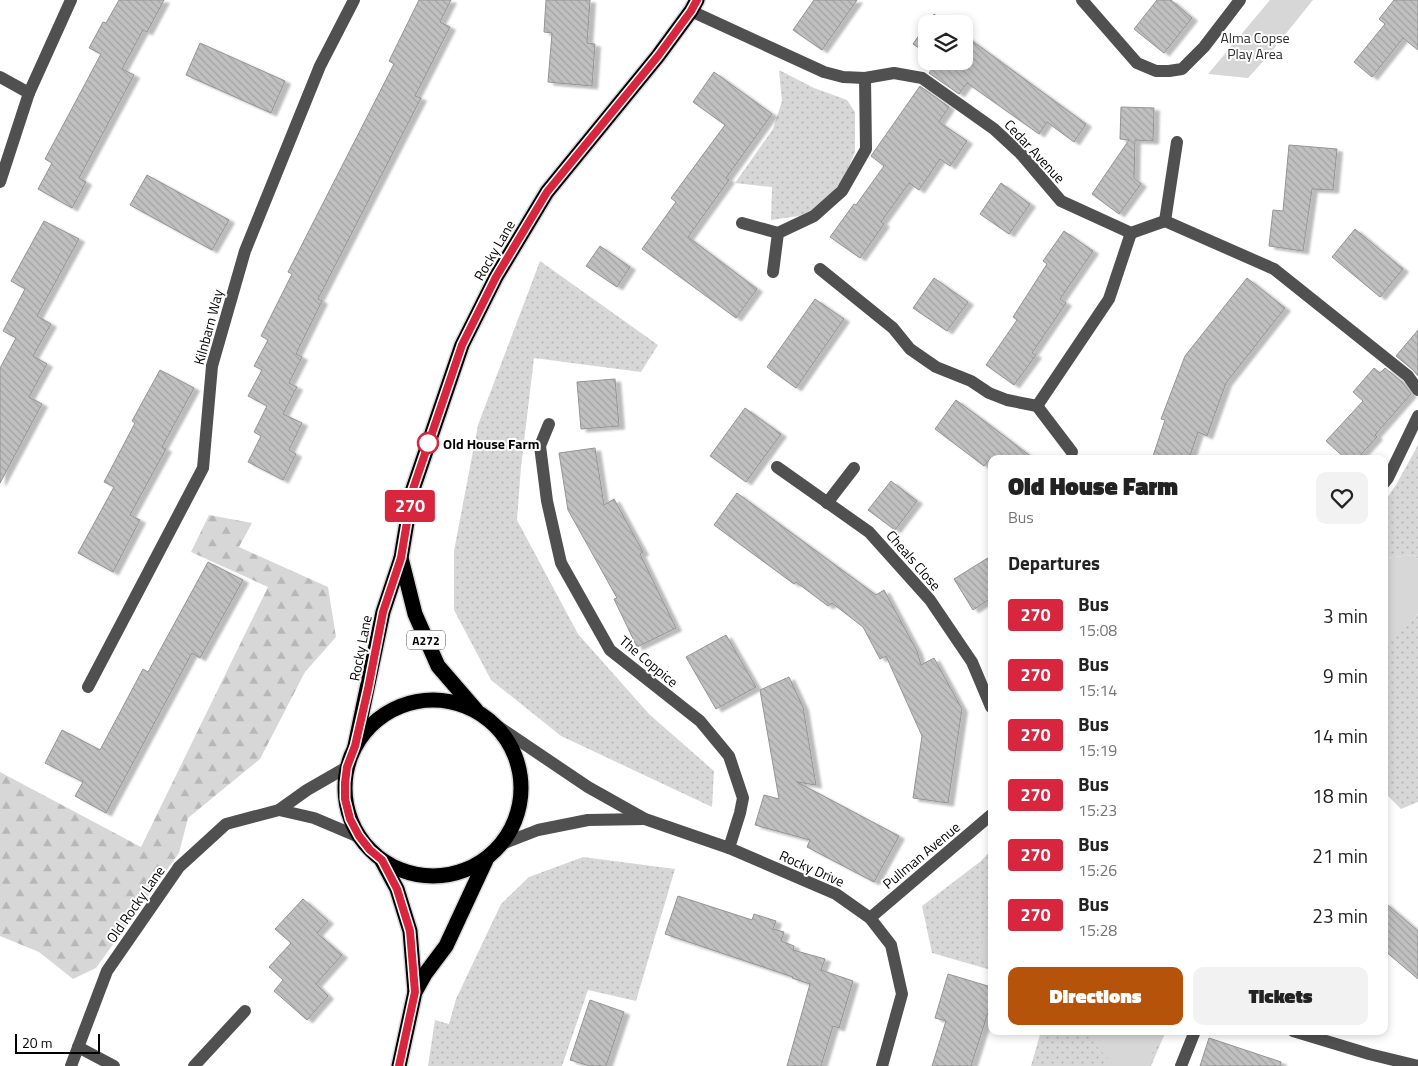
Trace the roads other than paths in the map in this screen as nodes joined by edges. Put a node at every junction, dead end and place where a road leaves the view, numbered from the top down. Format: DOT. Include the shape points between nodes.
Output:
graph roads {
  1 [pos="70,0"];
  2 [pos="354,0"];
  3 [pos="1082,0"];
  4 [pos="1240,0"];
  5 [pos="694,6"];
  6 [pos="0,77"];
  7 [pos="865,78"];
  8 [pos="30,93"];
  9 [pos="1177,142"];
  10 [pos="0,182"];
  11 [pos="1165,221"];
  12 [pos="742,223"];
  13 [pos="778,233"];
  14 [pos="1130,233"];
  15 [pos="820,269"];
  16 [pos="773,272"];
  17 [pos="1418,390"];
  18 [pos="1037,406"];
  19 [pos="1418,416"];
  20 [pos="549,424"];
  21 [pos="1072,452"];
  22 [pos="777,467"];
  23 [pos="854,468"];
  24 [pos="1388,476"];
  25 [pos="827,502"];
  26 [pos="401,558"];
  27 [pos="88,687"];
  28 [pos="988,700"];
  29 [pos="476,710"];
  30 [pos="499,727"];
  31 [pos="355,746"];
  32 [pos="347,767"];
  33 [pos="279,810"];
  34 [pos="988,818"];
  35 [pos="645,819"];
  36 [pos="359,836"];
  37 [pos="502,844"];
  38 [pos="729,848"];
  39 [pos="382,860"];
  40 [pos="486,860"];
  41 [pos="870,918"];
  42 [pos="415,992"];
  43 [pos="245,1011"];
  44 [pos="1193,1035"];
  45 [pos="1306,1035"];
  46 [pos="78,1047"];
  47 [pos="71,1066"];
  48 [pos="114,1066"];
  49 [pos="194,1066"];
  50 [pos="399,1066"];
  51 [pos="882,1066"];
  52 [pos="1181,1066"];
  53 [pos="1418,1066"];
  1 -- 8 [label="street"];
  2 -- 27 [label="street, Kilnbarn Way" via="320,66 245,251 212,366 202,468"];
  3 -- 4 [label="street" via="1137,63 1156,71 1182,70"];
  5 -- 7 [label="street, Cedar Avenue" via="824,72"];
  5 -- 26 [label="highway, Rocky Lane / A272" via="658,56 547,192 496,277 462,345 437,415 412,492"];
  6 -- 8 [label="street"];
  7 -- 13 [label="street" via="866,149 842,191 814,216"];
  7 -- 14 [label="street, Cedar Avenue" via="894,73 922,78 994,128 1061,201"];
  8 -- 10 [label="street"];
  9 -- 11 [label="street"];
  11 -- 14 [label="street"];
  11 -- 17 [label="street" via="1274,270 1408,376"];
  12 -- 13 [label="street"];
  13 -- 16 [label="street"];
  14 -- 18 [label="street" via="1109,299"];
  15 -- 18 [label="street" via="893,328 910,349 936,367 971,381 989,393"];
  18 -- 21 [label="street"];
  19 -- 24 [label="street"];
  20 -- 38 [label="street, The Coppice" via="535,446 561,563 610,650 700,721 729,756 743,798"];
  22 -- 25 [label="street, Cheals Close"];
  23 -- 25 [label="street"];
  25 -- 28 [label="street, Cheals Close" via="869,532 930,600 972,662"];
  26 -- 29 [label="highway, Rocky Lane / A272" via="415,614 438,666"];
  26 -- 31 [label="highway, Rocky Lane / A272" via="383,612"];
  29 -- 30 [label="highway"];
  29 -- 31 [label="highway" via="447,700 415,701 399,706 370,726"];
  30 -- 35 [label="street, Rocky Drive" via="588,787"];
  30 -- 37 [label="highway" via="513,748 521,772 522,798 515,822"];
  31 -- 32 [label="highway"];
  32 -- 33 [label="street, Old Rocky Lane"];
  32 -- 36 [label="highway" via="345,799"];
  33 -- 36 [label="street, Old Rocky Lane" via="314,818"];
  33 -- 46 [label="street, Old Rocky Lane" via="226,824 179,867 107,972"];
  34 -- 41 [label="street, Pullman Avenue"];
  35 -- 37 [label="street, Rocky Drive" via="588,820 538,830"];
  35 -- 38 [label="street, Rocky Drive"];
  36 -- 39 [label="highway"];
  37 -- 40 [label="highway"];
  38 -- 41 [label="street, Rocky Drive" via="836,894"];
  39 -- 40 [label="highway" via="404,872 428,877 453,875"];
  39 -- 42 [label="highway" via="397,889 410,931"];
  40 -- 42 [label="highway" via="446,946"];
  41 -- 51 [label="street, Rocky Drive" via="891,946 902,994"];
  42 -- 50 [label="highway"];
  43 -- 49 [label="street"];
  44 -- 52 [label="street"];
  45 -- 53 [label="street"];
  46 -- 47 [label="street, Old Rocky Lane"];
  46 -- 48 [label="street"];
}
